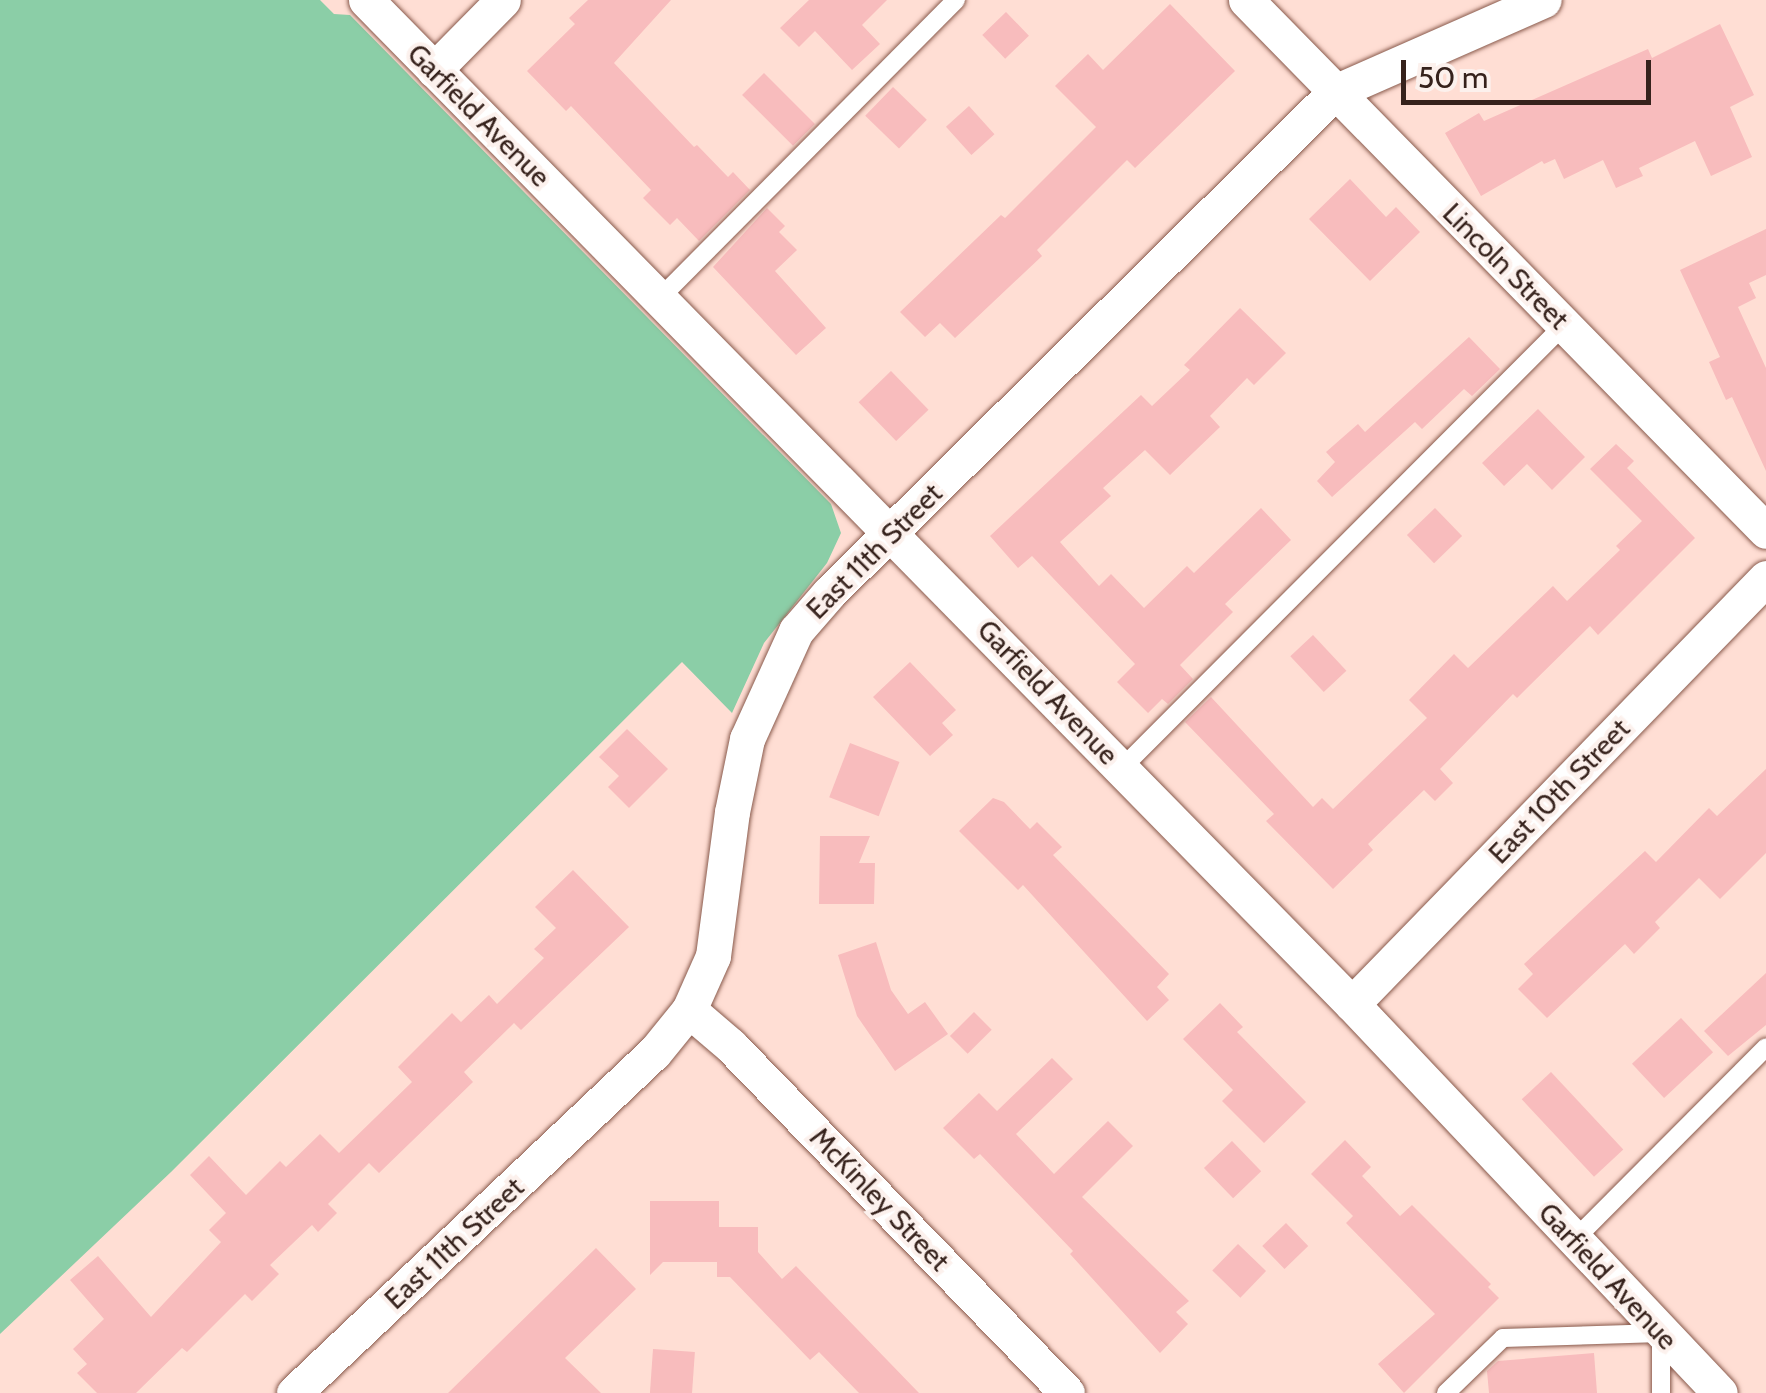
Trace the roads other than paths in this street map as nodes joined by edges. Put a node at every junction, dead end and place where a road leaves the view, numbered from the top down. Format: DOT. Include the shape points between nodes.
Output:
graph roads {
  1 [pos="366,0"];
  2 [pos="502,0"];
  3 [pos="956,0"];
  4 [pos="1246,0"];
  5 [pos="1544,0"];
  6 [pos="434,70"];
  7 [pos="1335,92"];
  8 [pos="660,298"];
  9 [pos="1564,325"];
  10 [pos="1766,530"];
  11 [pos="892,532"];
  12 [pos="1766,578"];
  13 [pos="1122,768"];
  14 [pos="1352,1004"];
  15 [pos="689,1010"];
  16 [pos="1766,1047"];
  17 [pos="1574,1240"];
  18 [pos="1662,1333"];
  19 [pos="294,1393"];
  20 [pos="1068,1393"];
  21 [pos="1446,1393"];
  22 [pos="1661,1393"];
  23 [pos="1720,1393"];
  1 -- 6 [label="street, Garfield Avenue"];
  2 -- 6 [label="street"];
  3 -- 8 [label="lane"];
  4 -- 7 [label="street, Lincoln Street"];
  5 -- 7 [label="street, East 11th Street"];
  6 -- 8 [label="street, Garfield Avenue"];
  7 -- 9 [label="street, Lincoln Street"];
  7 -- 11 [label="street, East 11th Street"];
  8 -- 11 [label="street, Garfield Avenue"];
  9 -- 10 [label="street, Lincoln Street"];
  9 -- 13 [label="lane"];
  11 -- 13 [label="street, Garfield Avenue"];
  11 -- 15 [label="street, East 11th Street" via="796,631 773,675 740,776 713,956"];
  12 -- 14 [label="street, East 10th Street"];
  13 -- 14 [label="street, Garfield Avenue"];
  14 -- 17 [label="street, Garfield Avenue"];
  15 -- 19 [label="street, East 11th Street" via="640,1066"];
  15 -- 20 [label="street, McKinley Street"];
  16 -- 17 [label="lane"];
  17 -- 18 [label="street, Garfield Avenue"];
  18 -- 21 [label="lane" via="1503,1338"];
  18 -- 22 [label="lane"];
  18 -- 23 [label="street, Garfield Avenue"];
}
